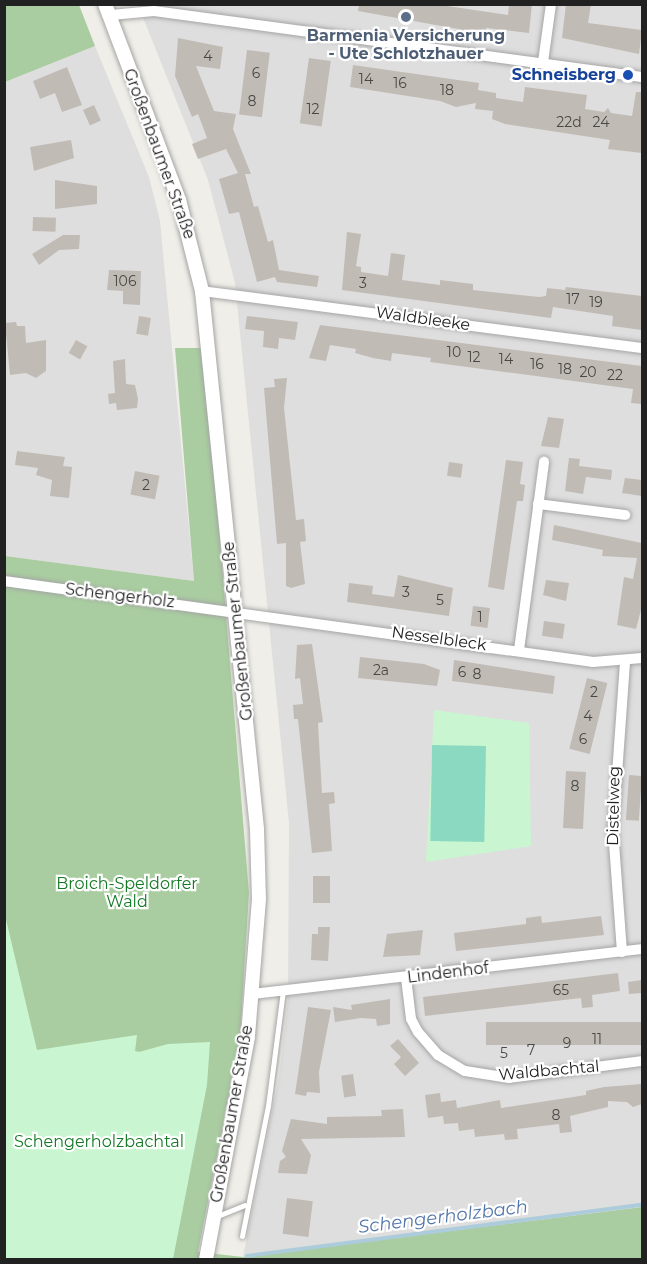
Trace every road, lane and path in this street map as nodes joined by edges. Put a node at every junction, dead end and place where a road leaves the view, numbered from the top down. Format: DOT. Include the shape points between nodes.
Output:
graph roads {
  1 [pos="551,4"];
  2 [pos="109,8"];
  3 [pos="543,62"];
  4 [pos="642,77"];
  5 [pos="202,291"];
  6 [pos="642,348"];
  7 [pos="544,462"];
  8 [pos="538,504"];
  9 [pos="625,515"];
  10 [pos="4,580"];
  11 [pos="236,610"];
  12 [pos="519,650"];
  13 [pos="642,658"];
  14 [pos="625,662"];
  15 [pos="642,949"];
  16 [pos="622,952"];
  17 [pos="406,978"];
  18 [pos="283,990"];
  19 [pos="253,994"];
  20 [pos="642,1061"];
  21 [pos="245,1205"];
  22 [pos="213,1217"];
  23 [pos="242,1236"];
  24 [pos="206,1260"];
  1 -- 3 [label="street"];
  2 -- 3 [label="street"];
  2 -- 5 [label="street, Großenbaumer Straße" via="179,200"];
  3 -- 4 [label="street"];
  5 -- 6 [label="street, Waldbleeke"];
  5 -- 11 [label="street, Großenbaumer Straße"];
  7 -- 8 [label="street"];
  8 -- 9 [label="street"];
  8 -- 12 [label="street"];
  10 -- 11 [label="street, Schengerholz"];
  11 -- 12 [label="street, Nesselbleck"];
  11 -- 19 [label="street, Großenbaumer Straße" via="257,829 259,899"];
  12 -- 14 [label="street, Nesselbleck" via="593,662"];
  13 -- 14 [label="street, Nesselbleck"];
  14 -- 16 [label="street, Distelweg" via="613,830"];
  15 -- 16 [label="street, Lindenhof"];
  16 -- 17 [label="street, Lindenhof"];
  17 -- 18 [label="street, Lindenhof"];
  17 -- 20 [label="street, Waldbachtal" via="411,1018 418,1032 438,1055 465,1071 509,1077"];
  18 -- 19 [label="street, Lindenhof"];
  18 -- 21 [label="lane" via="268,1106"];
  19 -- 22 [label="street, Großenbaumer Straße"];
  21 -- 22 [label="lane"];
  21 -- 23 [label="lane"];
  22 -- 24 [label="street, Großenbaumer Straße"];
}
